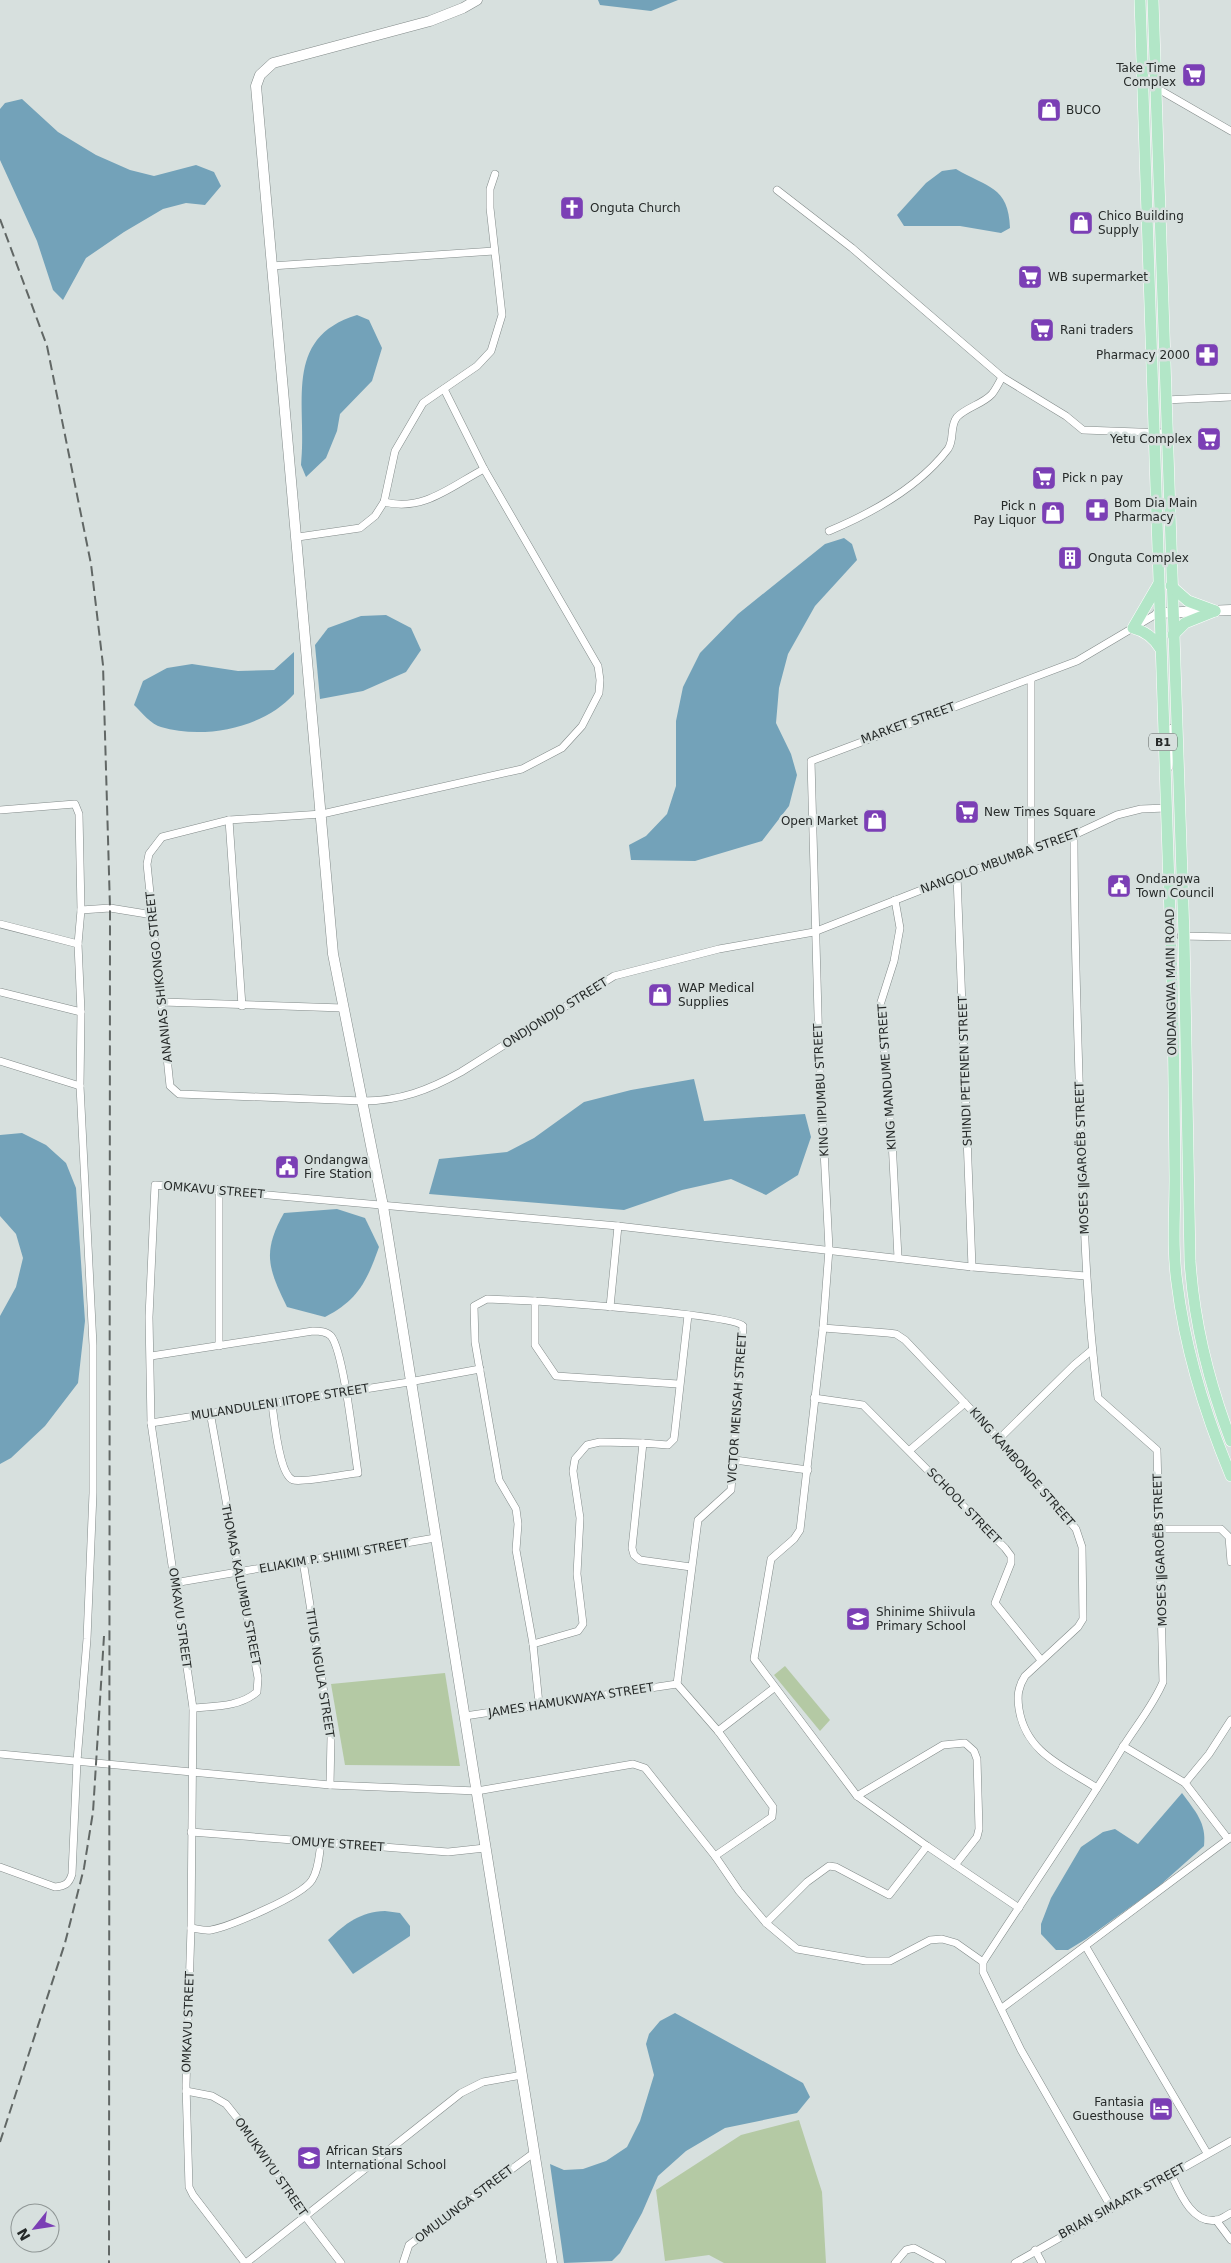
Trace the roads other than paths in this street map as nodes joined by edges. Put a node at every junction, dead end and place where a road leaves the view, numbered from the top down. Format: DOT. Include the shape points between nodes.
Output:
graph roads {
  1 [pos="477,0"];
  2 [pos="1140,0"];
  3 [pos="1153,0"];
  4 [pos="1143,81"];
  5 [pos="1156,87"];
  6 [pos="1231,131"];
  7 [pos="495,174"];
  8 [pos="777,190"];
  9 [pos="494,252"];
  10 [pos="271,266"];
  11 [pos="1162,306"];
  12 [pos="1149,307"];
  13 [pos="1002,377"];
  14 [pos="444,389"];
  15 [pos="1231,397"];
  16 [pos="1165,400"];
  17 [pos="1160,433"];
  18 [pos="484,468"];
  19 [pos="384,502"];
  20 [pos="829,531"];
  21 [pos="298,537"];
  22 [pos="1158,585"];
  23 [pos="1171,586"];
  24 [pos="1231,610"];
  25 [pos="1215,611"];
  26 [pos="1172,612"];
  27 [pos="1158,613"];
  28 [pos="1133,628"];
  29 [pos="1173,635"];
  30 [pos="1160,648"];
  31 [pos="1031,680"];
  32 [pos="1175,696"];
  33 [pos="1166,808"];
  34 [pos="0,810"];
  35 [pos="322,814"];
  36 [pos="229,820"];
  37 [pos="1074,835"];
  38 [pos="1031,849"];
  39 [pos="958,876"];
  40 [pos="895,900"];
  41 [pos="81,910"];
  42 [pos="152,916"];
  43 [pos="0,924"];
  44 [pos="814,932"];
  45 [pos="1171,935"];
  46 [pos="1184,936"];
  47 [pos="1231,937"];
  48 [pos="78,944"];
  49 [pos="0,992"];
  50 [pos="162,1002"];
  51 [pos="242,1006"];
  52 [pos="343,1008"];
  53 [pos="81,1012"];
  54 [pos="0,1061"];
  55 [pos="80,1086"];
  56 [pos="363,1100"];
  57 [pos="218,1189"];
  58 [pos="383,1206"];
  59 [pos="618,1226"];
  60 [pos="829,1249"];
  61 [pos="898,1258"];
  62 [pos="972,1267"];
  63 [pos="1086,1276"];
  64 [pos="535,1301"];
  65 [pos="610,1307"];
  66 [pos="688,1315"];
  67 [pos="1198,1325"];
  68 [pos="1184,1327"];
  69 [pos="823,1328"];
  70 [pos="219,1346"];
  71 [pos="1092,1350"];
  72 [pos="150,1356"];
  73 [pos="480,1369"];
  74 [pos="410,1382"];
  75 [pos="678,1384"];
  76 [pos="345,1392"];
  77 [pos="814,1398"];
  78 [pos="965,1403"];
  79 [pos="272,1404"];
  80 [pos="210,1412"];
  81 [pos="151,1423"];
  82 [pos="999,1439"];
  83 [pos="1231,1441"];
  84 [pos="643,1443"];
  85 [pos="910,1450"];
  86 [pos="735,1460"];
  87 [pos="808,1470"];
  88 [pos="1231,1476"];
  89 [pos="1159,1529"];
  90 [pos="435,1538"];
  91 [pos="303,1561"];
  92 [pos="1231,1562"];
  93 [pos="691,1567"];
  94 [pos="238,1573"];
  95 [pos="174,1583"];
  96 [pos="532,1644"];
  97 [pos="1041,1660"];
  98 [pos="677,1684"];
  99 [pos="774,1688"];
  100 [pos="539,1704"];
  101 [pos="193,1708"];
  102 [pos="465,1716"];
  103 [pos="1231,1720"];
  104 [pos="718,1731"];
  105 [pos="1123,1746"];
  106 [pos="0,1754"];
  107 [pos="77,1761"];
  108 [pos="193,1773"];
  109 [pos="1185,1783"];
  110 [pos="330,1785"];
  111 [pos="1097,1788"];
  112 [pos="477,1791"];
  113 [pos="857,1796"];
  114 [pos="191,1832"];
  115 [pos="1230,1838"];
  116 [pos="321,1843"];
  117 [pos="927,1846"];
  118 [pos="485,1848"];
  119 [pos="715,1856"];
  120 [pos="955,1865"];
  121 [pos="0,1867"];
  122 [pos="1019,1908"];
  123 [pos="766,1923"];
  124 [pos="191,1928"];
  125 [pos="1086,1947"];
  126 [pos="983,1962"];
  127 [pos="1002,2008"];
  128 [pos="522,2075"];
  129 [pos="186,2091"];
  130 [pos="1231,2141"];
  131 [pos="535,2152"];
  132 [pos="1207,2153"];
  133 [pos="1171,2174"];
  134 [pos="1111,2207"];
  135 [pos="1231,2213"];
  136 [pos="305,2216"];
  137 [pos="1216,2220"];
  138 [pos="1231,2240"];
  139 [pos="1036,2250"];
  140 [pos="245,2263"];
  141 [pos="341,2263"];
  142 [pos="403,2263"];
  143 [pos="552,2263"];
  144 [pos="895,2263"];
  145 [pos="942,2263"];
  146 [pos="1015,2263"];
  147 [pos="1042,2263"];
  1 -- 10 [label="street" via="430,21 272,63 264,68 256,86"];
  2 -- 4 [label="main road, ONDANGWA MAIN ROAD / B1"];
  3 -- 5 [label="main road, ONDANGWA MAIN ROAD / B1"];
  4 -- 5 [label="street"];
  4 -- 12 [label="main road, ONDANGWA MAIN ROAD / B1"];
  5 -- 6 [label="street"];
  5 -- 11 [label="main road, ONDANGWA MAIN ROAD / B1"];
  7 -- 9 [label="street" via="490,189"];
  8 -- 13 [label="street" via="852,248"];
  9 -- 10 [label="street"];
  9 -- 14 [label="street" via="502,315 499,330 490,351 477,366"];
  10 -- 21 [label="street"];
  11 -- 12 [label="main road"];
  11 -- 16 [label="main road, ONDANGWA MAIN ROAD / B1"];
  12 -- 17 [label="main road, ONDANGWA MAIN ROAD / B1"];
  13 -- 17 [label="street" via="1083,430"];
  13 -- 20 [label="street" via="993,393 957,418 953,423 951,445 920,477 873,510"];
  14 -- 18 [label="street, ANANIAS SHIKONGO STREET"];
  14 -- 19 [label="street" via="423,403 409,424 395,451"];
  15 -- 16 [label="street"];
  16 -- 17 [label="main road, ONDANGWA MAIN ROAD / B1"];
  17 -- 22 [label="main road, ONDANGWA MAIN ROAD / B1"];
  17 -- 23 [label="main road, ONDANGWA MAIN ROAD / B1"];
  18 -- 19 [label="street" via="414,505"];
  18 -- 35 [label="street, ANANIAS SHIKONGO STREET" via="598,666 599,693 582,726 562,748 522,770"];
  19 -- 21 [label="street" via="375,516 360,528"];
  21 -- 35 [label="street"];
  22 -- 27 [label="main road, ONDANGWA MAIN ROAD / B1"];
  22 -- 28 [label="main road"];
  23 -- 25 [label="main road" via="1188,601"];
  23 -- 26 [label="main road, ONDANGWA MAIN ROAD / B1"];
  24 -- 25 [label="street"];
  25 -- 26 [label="street"];
  25 -- 29 [label="main road" via="1185,624"];
  26 -- 27 [label="street"];
  26 -- 29 [label="main road, ONDANGWA MAIN ROAD / B1"];
  27 -- 28 [label="street, MARKET STREET"];
  27 -- 30 [label="main road, ONDANGWA MAIN ROAD / B1"];
  28 -- 30 [label="main road" via="1143,630"];
  28 -- 31 [label="street, MARKET STREET" via="1077,661"];
  29 -- 32 [label="main road, ONDANGWA MAIN ROAD / B1"];
  30 -- 33 [label="main road, ONDANGWA MAIN ROAD / B1"];
  31 -- 38 [label="street"];
  31 -- 44 [label="street, MARKET STREET" via="881,732 811,761"];
  32 -- 33 [label="street"];
  32 -- 46 [label="main road, ONDANGWA MAIN ROAD / B1"];
  33 -- 37 [label="street, NANGOLO MBUMBA STREET" via="1117,815"];
  33 -- 45 [label="main road, ONDANGWA MAIN ROAD / B1"];
  34 -- 41 [label="street" via="75,804 79,814"];
  35 -- 36 [label="street, ANANIAS SHIKONGO STREET"];
  35 -- 52 [label="street" via="333,954"];
  36 -- 42 [label="street, ANANIAS SHIKONGO STREET" via="162,837 154,846 147,864"];
  36 -- 51 [label="street"];
  37 -- 38 [label="street, NANGOLO MBUMBA STREET"];
  37 -- 63 [label="street, MOSES ǁGAROËB STREET" via="1074,955"];
  38 -- 39 [label="street, NANGOLO MBUMBA STREET"];
  39 -- 40 [label="street, NANGOLO MBUMBA STREET"];
  39 -- 62 [label="street, SHINDI PETENEN STREET"];
  40 -- 44 [label="street, NANGOLO MBUMBA STREET"];
  40 -- 61 [label="street, KING MANDUME STREET" via="900,928 894,962 880,1005"];
  41 -- 42 [label="street" via="110,908"];
  41 -- 48 [label="street"];
  42 -- 50 [label="street, ANANIAS SHIKONGO STREET"];
  43 -- 48 [label="street"];
  44 -- 56 [label="street, ONDJONDJO STREET" via="719,949 614,976 435,1087 410,1096 381,1101"];
  44 -- 60 [label="street, KING IIPUMBU STREET"];
  45 -- 46 [label="street"];
  45 -- 68 [label="main road, ONDANGWA MAIN ROAD / B1" via="1175,1258"];
  46 -- 47 [label="street"];
  46 -- 67 [label="main road, ONDANGWA MAIN ROAD / B1" via="1190,1261"];
  48 -- 53 [label="street"];
  49 -- 53 [label="street"];
  50 -- 51 [label="street"];
  50 -- 56 [label="street, ANANIAS SHIKONGO STREET" via="170,1086 174,1092"];
  51 -- 52 [label="street"];
  52 -- 56 [label="street"];
  53 -- 55 [label="street"];
  54 -- 55 [label="street"];
  55 -- 107 [label="street" via="93,1345 93,1493 87,1639"];
  56 -- 58 [label="street"];
  57 -- 58 [label="street, OMKAVU STREET"];
  57 -- 70 [label="street"];
  57 -- 72 [label="street, OMKAVU STREET" via="155,1185 148,1317"];
  58 -- 59 [label="street, OMKAVU STREET"];
  58 -- 74 [label="street"];
  59 -- 60 [label="street, OMKAVU STREET"];
  59 -- 65 [label="street"];
  60 -- 61 [label="street, OMKAVU STREET"];
  60 -- 69 [label="street, KING IIPUMBU STREET"];
  61 -- 62 [label="street, OMKAVU STREET"];
  62 -- 63 [label="street, OMKAVU STREET"];
  63 -- 71 [label="street, MOSES ǁGAROËB STREET"];
  64 -- 65 [label="street, VICTOR MENSAH STREET"];
  64 -- 73 [label="street, VICTOR MENSAH STREET" via="487,1299 474,1306"];
  64 -- 75 [label="street" via="535,1345 556,1376"];
  65 -- 66 [label="street, VICTOR MENSAH STREET"];
  66 -- 75 [label="street"];
  66 -- 86 [label="street, VICTOR MENSAH STREET" via="737,1321 743,1326"];
  67 -- 68 [label="main road"];
  67 -- 83 [label="main road, ONDANGWA MAIN ROAD / B1" via="1209,1377"];
  68 -- 88 [label="main road, ONDANGWA MAIN ROAD / B1" via="1200,1391"];
  69 -- 77 [label="street, KING IIPUMBU STREET"];
  69 -- 78 [label="street, KING KAMBONDE STREET" via="896,1334"];
  70 -- 72 [label="street"];
  70 -- 76 [label="street" via="313,1331 325,1332 331,1337 340,1362"];
  71 -- 82 [label="street"];
  71 -- 89 [label="street, MOSES ǁGAROËB STREET" via="1098,1398 1157,1450"];
  72 -- 81 [label="street, OMKAVU STREET"];
  73 -- 74 [label="street, MULANDULENI IITOPE STREET"];
  73 -- 96 [label="street" via="499,1480 516,1509 516,1550"];
  74 -- 76 [label="street, MULANDULENI IITOPE STREET"];
  74 -- 90 [label="street"];
  75 -- 84 [label="street" via="674,1439 668,1445"];
  76 -- 79 [label="street, MULANDULENI IITOPE STREET"];
  76 -- 79 [label="street" via="358,1473 293,1480 282,1464"];
  77 -- 85 [label="street, SCHOOL STREET" via="863,1405"];
  77 -- 87 [label="street, KING IIPUMBU STREET"];
  78 -- 82 [label="street, KING KAMBONDE STREET"];
  78 -- 85 [label="street"];
  79 -- 80 [label="street, MULANDULENI IITOPE STREET"];
  80 -- 81 [label="street, MULANDULENI IITOPE STREET"];
  80 -- 94 [label="street, THOMAS KALUMBU STREET"];
  81 -- 95 [label="street, OMKAVU STREET"];
  82 -- 97 [label="street, KING KAMBONDE STREET" via="1076,1529 1081,1541 1083,1619"];
  84 -- 93 [label="street" via="632,1548 634,1555 640,1560"];
  84 -- 96 [label="street" via="594,1444 581,1450 575,1459 573,1471 580,1518 577,1574 584,1624 578,1631"];
  85 -- 97 [label="street, SCHOOL STREET" via="1011,1556 995,1603"];
  86 -- 87 [label="street"];
  86 -- 93 [label="street, VICTOR MENSAH STREET" via="731,1490 698,1520"];
  87 -- 99 [label="street, KING IIPUMBU STREET" via="800,1530 770,1559 756,1644 754,1659"];
  89 -- 92 [label="street" via="1220,1529 1228,1537"];
  89 -- 105 [label="street, MOSES ǁGAROËB STREET" via="1163,1682"];
  90 -- 91 [label="street, ELIAKIM P. SHIIMI STREET"];
  90 -- 102 [label="street"];
  91 -- 94 [label="street, ELIAKIM P. SHIIMI STREET"];
  91 -- 110 [label="street, TITUS NGULA STREET" via="331,1737"];
  93 -- 98 [label="street, VICTOR MENSAH STREET"];
  94 -- 95 [label="street, ELIAKIM P. SHIIMI STREET"];
  94 -- 101 [label="street, THOMAS KALUMBU STREET" via="258,1678 257,1692 234,1704"];
  95 -- 101 [label="street, OMKAVU STREET"];
  96 -- 100 [label="street"];
  97 -- 111 [label="street, KING KAMBONDE STREET" via="1024,1676 1019,1686 1022,1725 1031,1743 1042,1753"];
  98 -- 100 [label="street, JAMES HAMUKWAYA STREET"];
  98 -- 104 [label="street"];
  99 -- 104 [label="street"];
  99 -- 113 [label="street, KING IIPUMBU STREET"];
  100 -- 102 [label="street, JAMES HAMUKWAYA STREET"];
  101 -- 108 [label="street, OMKAVU STREET"];
  102 -- 112 [label="street"];
  103 -- 109 [label="street"];
  104 -- 119 [label="street" via="774,1813"];
  105 -- 109 [label="street"];
  105 -- 111 [label="street, MOSES ǁGAROËB STREET"];
  106 -- 107 [label="street"];
  107 -- 108 [label="street"];
  107 -- 121 [label="street" via="70,1882 64,1887 55,1887"];
  108 -- 110 [label="street"];
  108 -- 114 [label="street, OMKAVU STREET"];
  109 -- 115 [label="street"];
  110 -- 112 [label="street"];
  111 -- 122 [label="street, MOSES ǁGAROËB STREET"];
  112 -- 118 [label="street"];
  112 -- 119 [label="street" via="639,1765 646,1768"];
  113 -- 117 [label="street, KING IIPUMBU STREET"];
  113 -- 120 [label="street" via="943,1745 965,1743 974,1751 977,1760 979,1829 977,1837"];
  114 -- 116 [label="street, OMUYE STREET"];
  114 -- 124 [label="street, OMKAVU STREET"];
  115 -- 125 [label="street"];
  116 -- 118 [label="street, OMUYE STREET" via="448,1852"];
  116 -- 124 [label="street" via="317,1870 306,1887 223,1926 209,1930"];
  117 -- 120 [label="street, KING IIPUMBU STREET"];
  117 -- 123 [label="street" via="889,1895 829,1866 807,1882"];
  118 -- 128 [label="street"];
  119 -- 123 [label="street"];
  120 -- 122 [label="street, KING IIPUMBU STREET"];
  122 -- 126 [label="street, MOSES ǁGAROËB STREET"];
  123 -- 126 [label="street" via="797,1949 833,1956 890,1961 930,1940 942,1939 956,1943"];
  124 -- 129 [label="street, OMKAVU STREET"];
  125 -- 127 [label="street"];
  125 -- 132 [label="street"];
  126 -- 127 [label="street" via="983,1972"];
  127 -- 134 [label="street" via="1021,2050"];
  128 -- 131 [label="street"];
  128 -- 136 [label="street" via="483,2082 462,2093"];
  129 -- 136 [label="street, OMUKWIYU STREET" via="212,2096 226,2104 258,2144"];
  129 -- 140 [label="street, OMKAVU STREET" via="189,2187"];
  130 -- 132 [label="street, BRIAN SIMAATA STREET"];
  131 -- 142 [label="street, OMULUNGA STREET" via="409,2245"];
  131 -- 143 [label="street"];
  132 -- 133 [label="street, BRIAN SIMAATA STREET"];
  133 -- 134 [label="street, BRIAN SIMAATA STREET"];
  133 -- 137 [label="street" via="1188,2207 1202,2218"];
  134 -- 139 [label="street, BRIAN SIMAATA STREET"];
  135 -- 137 [label="street"];
  136 -- 140 [label="street"];
  136 -- 141 [label="street, OMUKWIYU STREET"];
  137 -- 138 [label="street"];
  139 -- 146 [label="street, BRIAN SIMAATA STREET"];
  139 -- 147 [label="street"];
  144 -- 145 [label="street" via="906,2250 914,2248"];
}
